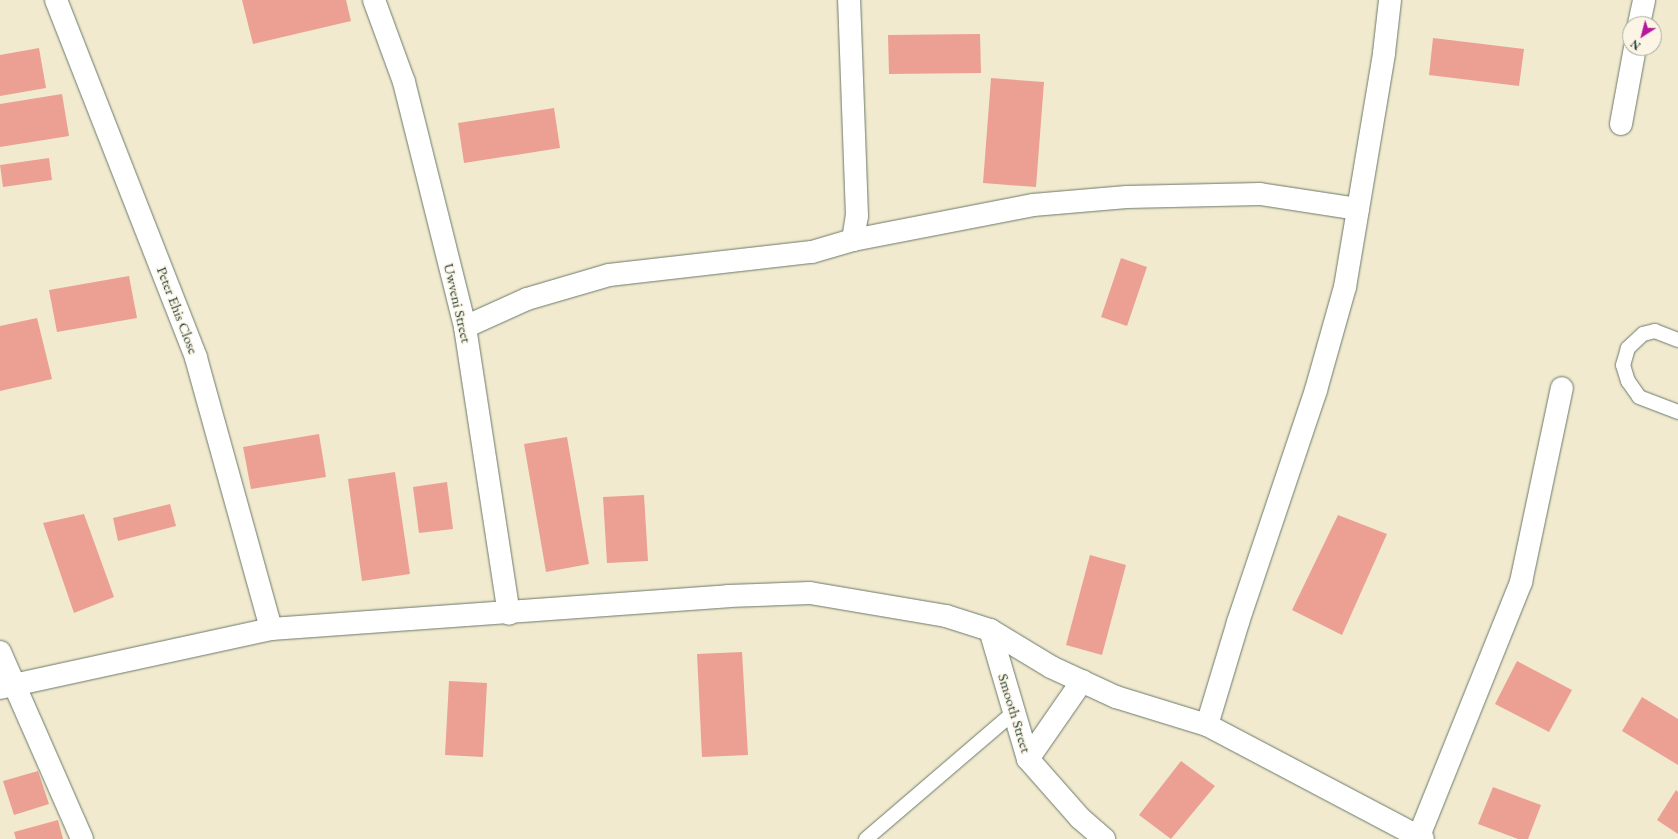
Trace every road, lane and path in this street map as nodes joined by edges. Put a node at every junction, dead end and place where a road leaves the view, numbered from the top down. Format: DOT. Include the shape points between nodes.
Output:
graph roads {
  1 [pos="56,0"];
  2 [pos="374,0"];
  3 [pos="849,0"];
  4 [pos="1390,0"];
  5 [pos="1644,0"];
  6 [pos="1641,16"];
  7 [pos="1634,56"];
  8 [pos="1621,124"];
  9 [pos="1358,210"];
  10 [pos="853,240"];
  11 [pos="465,328"];
  12 [pos="1678,340"];
  13 [pos="1562,388"];
  14 [pos="1678,412"];
  15 [pos="509,614"];
  16 [pos="271,629"];
  17 [pos="990,630"];
  18 [pos="0,652"];
  19 [pos="1082,681"];
  20 [pos="7,686"];
  21 [pos="1014,712"];
  22 [pos="1207,725"];
  23 [pos="1028,759"];
  24 [pos="1421,838"];
  25 [pos="82,839"];
  26 [pos="866,839"];
  27 [pos="1104,839"];
  1 -- 16 [label="street, Peter Ehis Close" via="196,358"];
  2 -- 11 [label="street, Uwveni Street" via="404,82"];
  3 -- 10 [label="street" via="857,192"];
  4 -- 9 [label="street"];
  5 -- 6 [label="street"];
  7 -- 8 [label="street"];
  9 -- 10 [label="street" via="1260,194 1127,197 1033,205"];
  9 -- 22 [label="street" via="1345,287 1316,390 1238,622"];
  10 -- 11 [label="street" via="812,252 609,275 527,299"];
  11 -- 15 [label="street, Uwveni Street"];
  12 -- 14 [label="lane" via="1655,331 1643,334 1628,348 1624,365 1628,381 1639,397"];
  13 -- 24 [label="street" via="1521,582"];
  15 -- 16 [label="street"];
  15 -- 17 [label="street" via="728,596 810,593 946,616"];
  16 -- 20 [label="street"];
  17 -- 19 [label="street"];
  17 -- 21 [label="street, Smooth Street"];
  18 -- 20 [label="street"];
  19 -- 22 [label="street" via="1116,697"];
  19 -- 23 [label="street"];
  20 -- 25 [label="street"];
  21 -- 23 [label="street, Smooth Street"];
  21 -- 26 [label="lane"];
  22 -- 24 [label="street"];
  23 -- 27 [label="street, Smooth Street" via="1080,818"];
}
